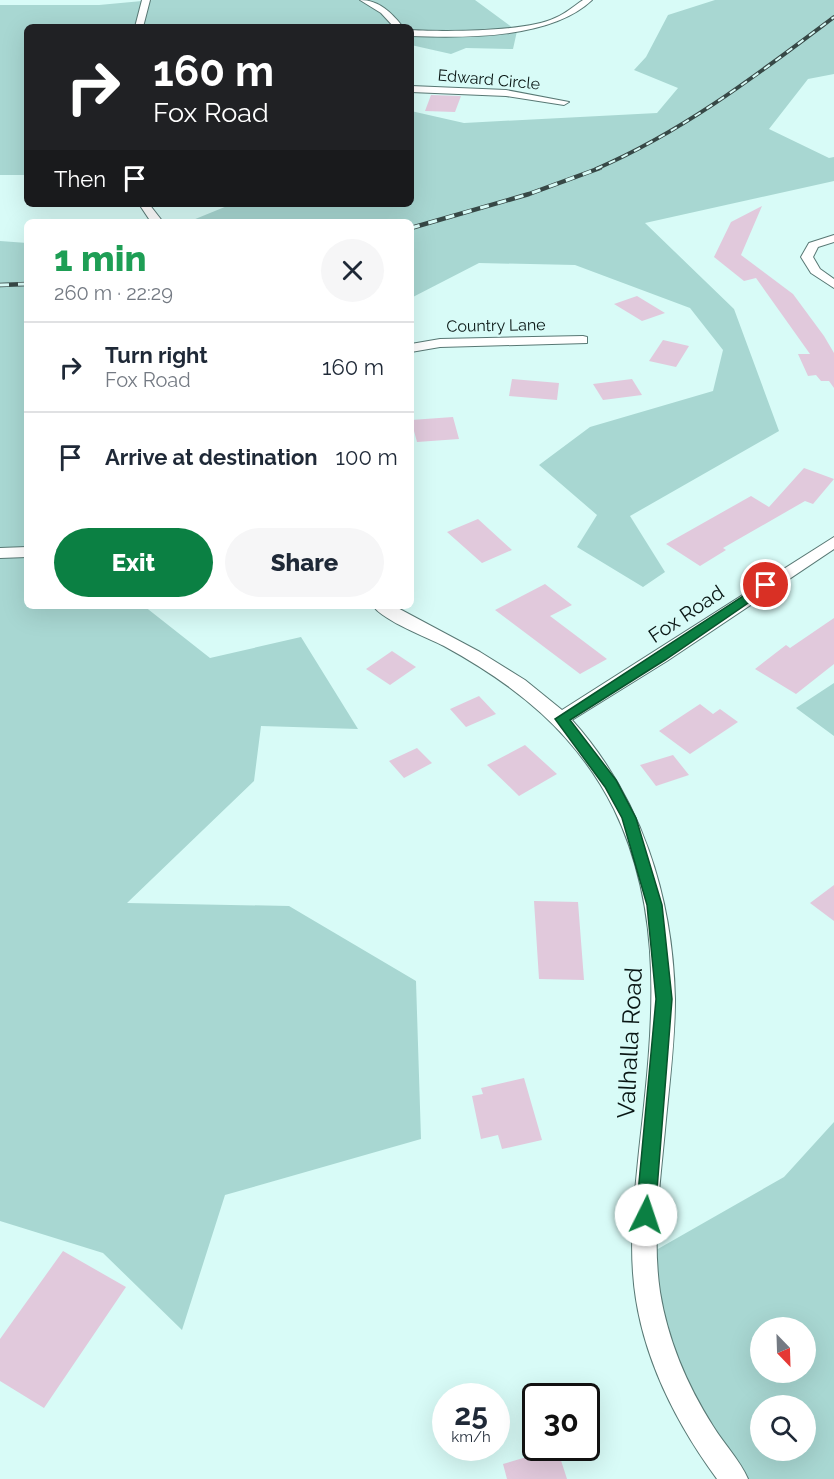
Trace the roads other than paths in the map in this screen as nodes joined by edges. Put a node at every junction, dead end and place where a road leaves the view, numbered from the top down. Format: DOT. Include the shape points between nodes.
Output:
graph roads {
  1 [pos="146,0"];
  2 [pos="364,0"];
  3 [pos="588,0"];
  4 [pos="140,24"];
  5 [pos="396,24"];
  6 [pos="414,33"];
  7 [pos="414,89"];
  8 [pos="564,102"];
  9 [pos="834,238"];
  10 [pos="834,284"];
  11 [pos="583,340"];
  12 [pos="414,347"];
  13 [pos="834,542"];
  14 [pos="24,552"];
  15 [pos="0,553"];
  16 [pos="386,609"];
  17 [pos="561,719"];
  18 [pos="734,1479"];
  1 -- 4 [label="street"];
  2 -- 5 [label="street"];
  3 -- 6 [label="street" via="558,20 538,26 450,35"];
  7 -- 8 [label="street, Edward Circle" via="506,93"];
  9 -- 10 [label="street" via="813,245 807,257 815,271"];
  11 -- 12 [label="street, Country Lane" via="440,343"];
  13 -- 17 [label="street, Fox Road"];
  14 -- 15 [label="street"];
  16 -- 17 [label="street, Valhalla Road" via="525,688"];
  17 -- 18 [label="street, Valhalla Road" via="611,784 629,818 654,905 664,999 644,1243 648,1296 676,1387 700,1433"];
}
